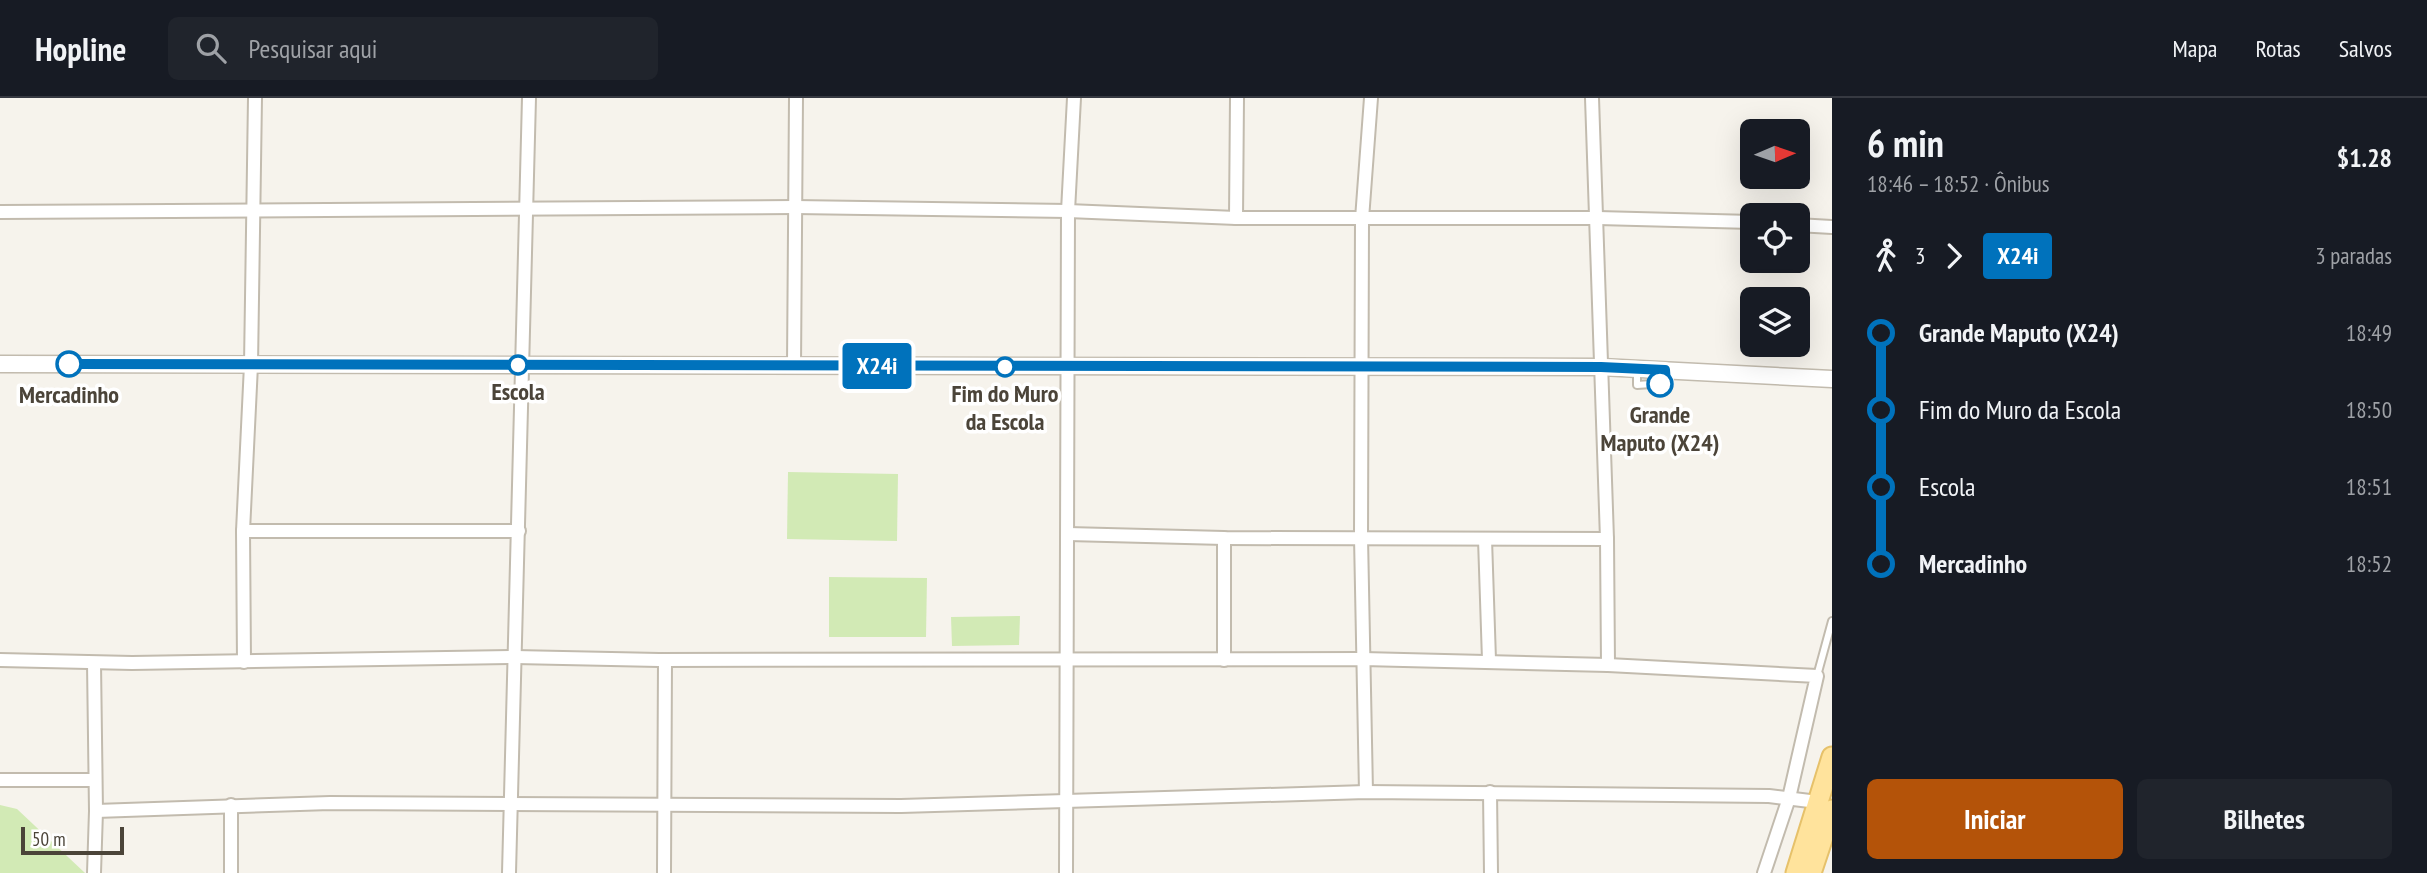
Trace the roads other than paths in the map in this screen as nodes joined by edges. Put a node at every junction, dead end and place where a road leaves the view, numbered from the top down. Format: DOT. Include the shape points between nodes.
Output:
graph roads {
  1 [pos="255,98"];
  2 [pos="529,98"];
  3 [pos="796,98"];
  4 [pos="1074,98"];
  5 [pos="1237,98"];
  6 [pos="1371,98"];
  7 [pos="1592,98"];
  8 [pos="795,207"];
  9 [pos="527,208"];
  10 [pos="253,210"];
  11 [pos="1068,211"];
  12 [pos="0,212"];
  13 [pos="1236,218"];
  14 [pos="1598,218"];
  15 [pos="1362,219"];
  16 [pos="1740,222"];
  17 [pos="1810,226"];
  18 [pos="1832,227"];
  19 [pos="0,364"];
  20 [pos="251,365"];
  21 [pos="524,365"];
  22 [pos="794,366"];
  23 [pos="1069,367"];
  24 [pos="1361,367"];
  25 [pos="1601,367"];
  26 [pos="1832,379"];
  27 [pos="243,531"];
  28 [pos="519,531"];
  29 [pos="1068,534"];
  30 [pos="1362,537"];
  31 [pos="1224,538"];
  32 [pos="1485,539"];
  33 [pos="1607,539"];
  34 [pos="1832,621"];
  35 [pos="515,657"];
  36 [pos="1067,658"];
  37 [pos="1363,659"];
  38 [pos="0,660"];
  39 [pos="665,660"];
  40 [pos="1224,660"];
  41 [pos="1489,660"];
  42 [pos="244,662"];
  43 [pos="94,663"];
  44 [pos="1608,664"];
  45 [pos="1817,676"];
  46 [pos="1832,757"];
  47 [pos="0,780"];
  48 [pos="95,780"];
  49 [pos="1366,792"];
  50 [pos="1490,792"];
  51 [pos="1789,797"];
  52 [pos="1067,802"];
  53 [pos="511,804"];
  54 [pos="231,805"];
  55 [pos="663,805"];
  56 [pos="1825,806"];
  57 [pos="96,811"];
  58 [pos="94,873"];
  59 [pos="231,873"];
  60 [pos="509,873"];
  61 [pos="664,873"];
  62 [pos="1066,873"];
  63 [pos="1491,873"];
  64 [pos="1764,873"];
  65 [pos="1796,873"];
  66 [pos="1811,873"];
  1 -- 10 [label="street"];
  2 -- 9 [label="street"];
  3 -- 8 [label="street"];
  4 -- 11 [label="street"];
  5 -- 13 [label="street"];
  6 -- 15 [label="street"];
  7 -- 14 [label="street"];
  8 -- 9 [label="street"];
  8 -- 11 [label="street"];
  8 -- 22 [label="street"];
  9 -- 10 [label="street"];
  9 -- 21 [label="street"];
  10 -- 12 [label="street"];
  10 -- 20 [label="street"];
  11 -- 13 [label="street"];
  11 -- 23 [label="street"];
  13 -- 15 [label="street"];
  14 -- 15 [label="street"];
  14 -- 16 [label="street"];
  14 -- 25 [label="street"];
  15 -- 24 [label="street"];
  17 -- 18 [label="street"];
  19 -- 20 [label="street"];
  20 -- 21 [label="street"];
  20 -- 27 [label="street"];
  21 -- 22 [label="street"];
  21 -- 28 [label="street"];
  22 -- 23 [label="street"];
  23 -- 24 [label="street"];
  23 -- 29 [label="street"];
  24 -- 25 [label="street"];
  24 -- 30 [label="street"];
  25 -- 26 [label="street"];
  25 -- 33 [label="street"];
  27 -- 28 [label="street"];
  27 -- 42 [label="street"];
  28 -- 35 [label="street"];
  29 -- 31 [label="street"];
  29 -- 36 [label="street"];
  30 -- 31 [label="street"];
  30 -- 32 [label="street"];
  30 -- 37 [label="street"];
  31 -- 40 [label="street"];
  32 -- 33 [label="street"];
  32 -- 41 [label="street"];
  33 -- 44 [label="street"];
  34 -- 45 [label="lane"];
  35 -- 39 [label="street"];
  35 -- 42 [label="street"];
  35 -- 53 [label="street"];
  36 -- 39 [label="street"];
  36 -- 40 [label="street"];
  36 -- 52 [label="street"];
  37 -- 40 [label="street"];
  37 -- 41 [label="street"];
  37 -- 49 [label="street"];
  38 -- 43 [label="street"];
  39 -- 55 [label="street"];
  41 -- 44 [label="street"];
  42 -- 43 [label="street"];
  43 -- 48 [label="street"];
  44 -- 45 [label="street"];
  45 -- 51 [label="street"];
  46 -- 56 [label="main road"];
  47 -- 48 [label="street"];
  48 -- 57 [label="street"];
  49 -- 50 [label="street"];
  49 -- 52 [label="street"];
  50 -- 51 [label="street"];
  50 -- 63 [label="street"];
  51 -- 56 [label="street"];
  51 -- 64 [label="street"];
  52 -- 55 [label="street"];
  52 -- 62 [label="street"];
  53 -- 54 [label="street"];
  53 -- 55 [label="street"];
  53 -- 60 [label="street"];
  54 -- 57 [label="street"];
  54 -- 59 [label="street"];
  55 -- 61 [label="street"];
  56 -- 65 [label="main road"];
  56 -- 66 [label="main road"];
  57 -- 58 [label="street"];
}
